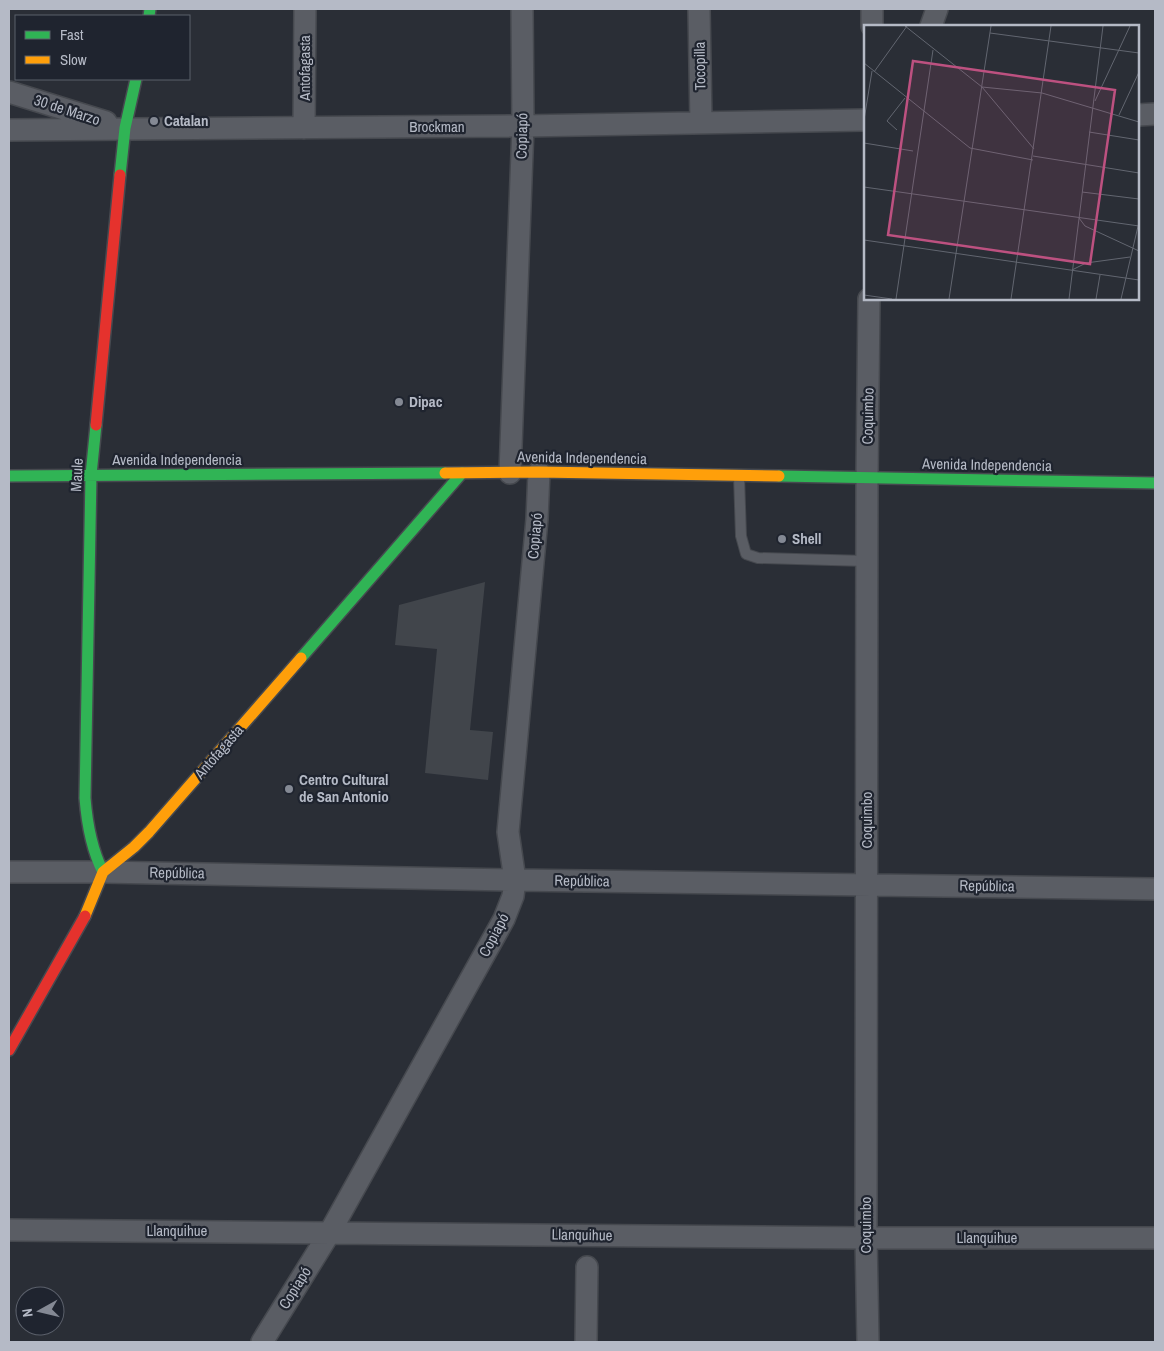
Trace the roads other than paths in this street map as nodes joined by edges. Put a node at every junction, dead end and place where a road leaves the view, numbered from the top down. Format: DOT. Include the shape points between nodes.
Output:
graph roads {
  1 [pos="305,9"];
  2 [pos="522,9"];
  3 [pos="699,9"];
  4 [pos="872,9"];
  5 [pos="936,9"];
  6 [pos="872,25"];
  7 [pos="931,25"];
  8 [pos="136,80"];
  9 [pos="9,92"];
  10 [pos="1155,114"];
  11 [pos="1139,115"];
  12 [pos="864,120"];
  13 [pos="700,123"];
  14 [pos="523,126"];
  15 [pos="125,128"];
  16 [pos="304,128"];
  17 [pos="9,130"];
  18 [pos="869,300"];
  19 [pos="539,472"];
  20 [pos="462,473"];
  21 [pos="510,473"];
  22 [pos="91,475"];
  23 [pos="739,475"];
  24 [pos="9,476"];
  25 [pos="867,478"];
  26 [pos="1155,483"];
  27 [pos="866,561"];
  28 [pos="9,872"];
  29 [pos="103,872"];
  30 [pos="515,880"];
  31 [pos="867,884"];
  32 [pos="1155,889"];
  33 [pos="9,1050"];
  34 [pos="9,1230"];
  35 [pos="330,1232"];
  36 [pos="866,1238"];
  37 [pos="1155,1238"];
  38 [pos="587,1267"];
  39 [pos="262,1342"];
  40 [pos="586,1342"];
  41 [pos="868,1342"];
  1 -- 16 [label="street, Antofagasta"];
  2 -- 14 [label="street, Copiapó"];
  3 -- 13 [label="street, Tocopilla"];
  4 -- 6 [label="street"];
  5 -- 7 [label="street"];
  8 -- 15 [label="street, Maule"];
  9 -- 15 [label="street, 30 de Marzo"];
  10 -- 11 [label="street"];
  12 -- 13 [label="street, Brockman"];
  13 -- 14 [label="street, Brockman"];
  14 -- 16 [label="street, Brockman"];
  14 -- 21 [label="street, Copiapó"];
  15 -- 16 [label="street, Brockman"];
  15 -- 17 [label="street, Brockman"];
  15 -- 22 [label="street, Maule"];
  18 -- 25 [label="street, Coquimbo"];
  19 -- 21 [label="street, Avenida Independencia"];
  19 -- 23 [label="street, Avenida Independencia"];
  19 -- 30 [label="street, Copiapó" via="508,832"];
  20 -- 21 [label="street, Avenida Independencia"];
  20 -- 22 [label="street, Avenida Independencia"];
  20 -- 29 [label="street, Antofagasta" via="149,832"];
  22 -- 24 [label="street, Avenida Independencia"];
  22 -- 29 [label="street, Maule" via="85,798 90,842"];
  23 -- 25 [label="street, Avenida Independencia"];
  23 -- 27 [label="lane" via="741,536 746,554 758,558"];
  25 -- 26 [label="street, Avenida Independencia"];
  25 -- 27 [label="street, Coquimbo"];
  27 -- 31 [label="street, Coquimbo"];
  28 -- 29 [label="street, República"];
  29 -- 30 [label="street, República"];
  29 -- 33 [label="street, Antofagasta" via="84,917"];
  30 -- 31 [label="street, República"];
  30 -- 35 [label="street, Copiapó" via="504,919"];
  31 -- 32 [label="street, República"];
  31 -- 36 [label="street, Coquimbo"];
  34 -- 35 [label="street, Llanquihue"];
  35 -- 36 [label="street, Llanquihue"];
  35 -- 39 [label="street, Copiapó"];
  36 -- 37 [label="street, Llanquihue"];
  36 -- 41 [label="street, Coquimbo"];
  38 -- 40 [label="street"];
}
